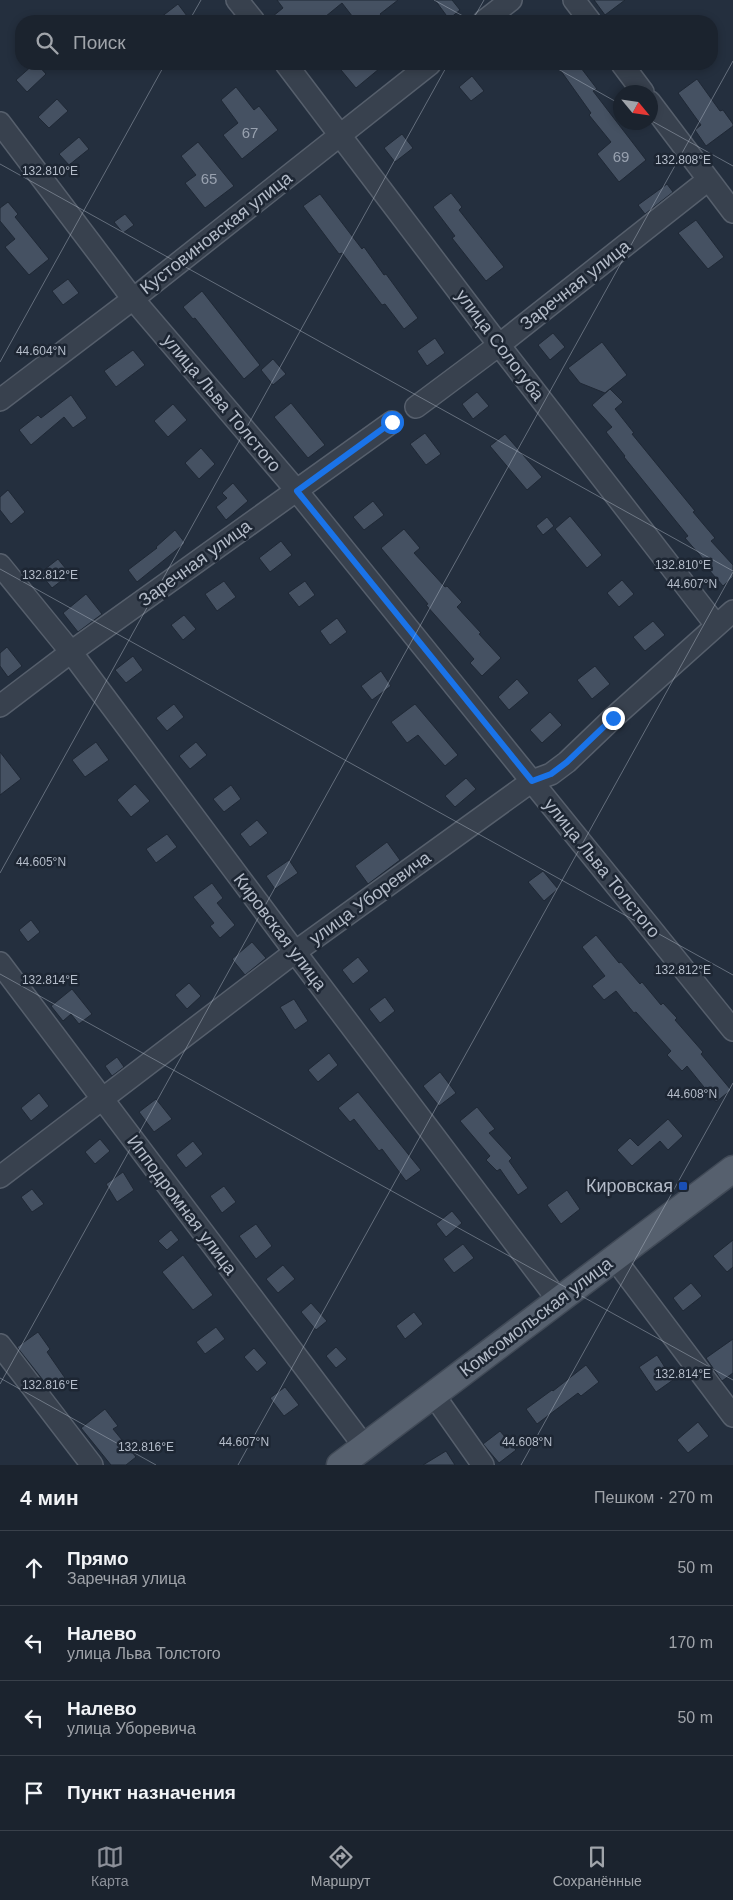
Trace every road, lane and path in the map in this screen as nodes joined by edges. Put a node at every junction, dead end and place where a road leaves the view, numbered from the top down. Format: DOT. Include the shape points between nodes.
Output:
graph roads {
  1 [pos="238,0"];
  2 [pos="511,0"];
  3 [pos="574,0"];
  4 [pos="249,15"];
  5 [pos="492,15"];
  6 [pos="585,15"];
  7 [pos="291,70"];
  8 [pos="422,70"];
  9 [pos="626,70"];
  10 [pos="638,85"];
  11 [pos="658,113"];
  12 [pos="0,122"];
  13 [pos="340,134"];
  14 [pos="708,180"];
  15 [pos="733,212"];
  16 [pos="133,299"];
  17 [pos="499,345"];
  18 [pos="0,400"];
  19 [pos="416,406"];
  20 [pos="392,422"];
  21 [pos="297,491"];
  22 [pos="0,565"];
  23 [pos="733,611"];
  24 [pos="716,625"];
  25 [pos="71,652"];
  26 [pos="0,706"];
  27 [pos="532,781"];
  28 [pos="295,952"];
  29 [pos="0,963"];
  30 [pos="733,1030"];
  31 [pos="102,1098"];
  32 [pos="733,1170"];
  33 [pos="0,1177"];
  34 [pos="615,1259"];
  35 [pos="558,1300"];
  36 [pos="0,1346"];
  37 [pos="433,1394"];
  38 [pos="733,1416"];
  39 [pos="364,1446"];
  40 [pos="92,1465"];
  41 [pos="340,1465"];
  42 [pos="484,1465"];
  1 -- 4 [label="street"];
  2 -- 5 [label="street"];
  3 -- 6 [label="street"];
  7 -- 13 [label="street, улица Сологуба"];
  8 -- 13 [label="street, Кустовиновская улица"];
  9 -- 10 [label="street"];
  11 -- 14 [label="street"];
  12 -- 16 [label="street, улица Льва Толстого"];
  13 -- 16 [label="street, Кустовиновская улица"];
  13 -- 17 [label="street, улица Сологуба"];
  14 -- 15 [label="street"];
  14 -- 17 [label="street, Заречная улица"];
  16 -- 18 [label="street, Кустовиновская улица"];
  16 -- 21 [label="street, улица Льва Толстого"];
  17 -- 19 [label="street, Заречная улица"];
  17 -- 24 [label="street, улица Сологуба"];
  20 -- 21 [label="street, Заречная улица"];
  21 -- 25 [label="street, Заречная улица"];
  21 -- 27 [label="street, улица Льва Толстого"];
  22 -- 25 [label="street, Кировская улица"];
  23 -- 24 [label="street, улица Уборевича"];
  24 -- 27 [label="street, улица Уборевича" via="567,762 551,774"];
  25 -- 26 [label="street, Заречная улица"];
  25 -- 28 [label="street, Кировская улица"];
  27 -- 28 [label="street, улица Уборевича"];
  27 -- 30 [label="street, улица Льва Толстого"];
  28 -- 31 [label="street, улица Уборевича"];
  28 -- 35 [label="street, Кировская улица"];
  29 -- 31 [label="street, Ипподромная улица"];
  31 -- 33 [label="street, улица Уборевича"];
  31 -- 39 [label="street, Ипподромная улица"];
  32 -- 34 [label="main road, Комсомольская улица"];
  34 -- 35 [label="main road, Комсомольская улица"];
  34 -- 38 [label="street"];
  35 -- 37 [label="main road, Комсомольская улица"];
  36 -- 40 [label="street"];
  37 -- 39 [label="main road, Комсомольская улица"];
  37 -- 42 [label="street"];
  39 -- 41 [label="main road, Комсомольская улица"];
}
